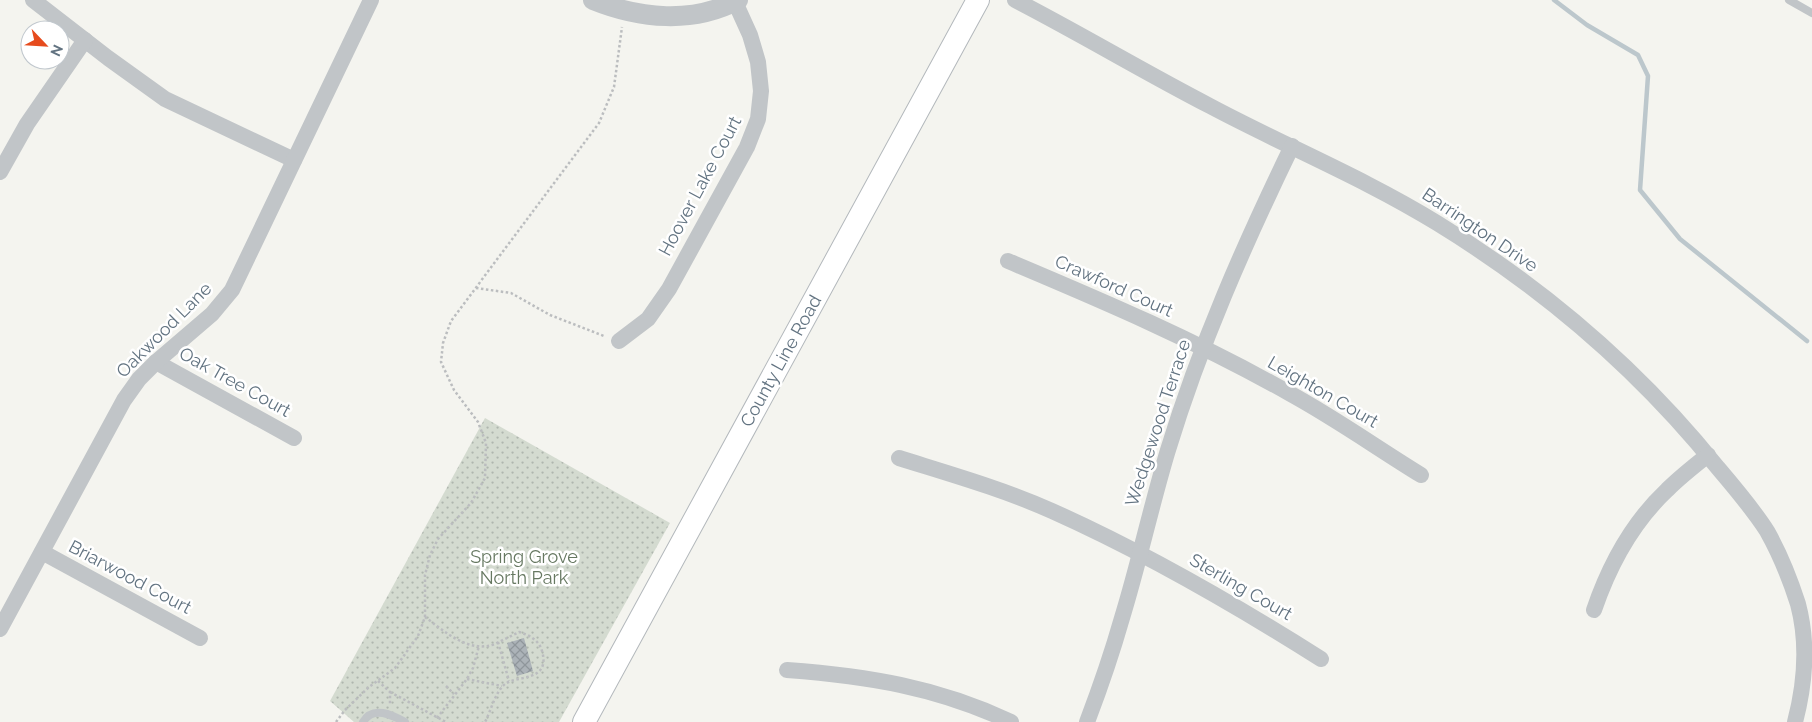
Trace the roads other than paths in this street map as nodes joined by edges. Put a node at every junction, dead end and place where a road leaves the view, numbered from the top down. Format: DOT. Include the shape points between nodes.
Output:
graph roads {
  1 [pos="33,0"];
  2 [pos="372,0"];
  3 [pos="593,0"];
  4 [pos="978,0"];
  5 [pos="1015,0"];
  6 [pos="1789,0"];
  7 [pos="737,1"];
  8 [pos="1812,13"];
  9 [pos="85,40"];
  10 [pos="1292,146"];
  11 [pos="294,160"];
  12 [pos="0,172"];
  13 [pos="1008,261"];
  14 [pos="620,341"];
  15 [pos="1202,347"];
  16 [pos="156,362"];
  17 [pos="294,438"];
  18 [pos="1708,455"];
  19 [pos="898,458"];
  20 [pos="1421,475"];
  21 [pos="42,552"];
  22 [pos="1138,553"];
  23 [pos="1594,610"];
  24 [pos="1807,627"];
  25 [pos="0,629"];
  26 [pos="200,638"];
  27 [pos="1320,659"];
  28 [pos="787,670"];
  29 [pos="363,722"];
  30 [pos="405,722"];
  31 [pos="584,722"];
  32 [pos="1011,722"];
  33 [pos="1086,722"];
  34 [pos="1795,722"];
  1 -- 9 [label="street"];
  2 -- 11 [label="street, Oakwood Lane"];
  3 -- 7 [label="street" via="641,14 667,17 699,15"];
  4 -- 31 [label="main road, County Line Road"];
  5 -- 10 [label="street, Barrington Drive" via="1208,106"];
  6 -- 8 [label="lane"];
  7 -- 14 [label="street, Hoover Lake Court" via="758,62 761,91 758,119 747,147 669,289 648,318"];
  9 -- 11 [label="street" via="165,99"];
  9 -- 12 [label="street" via="27,124"];
  10 -- 15 [label="street, Wedgewood Terrace"];
  10 -- 18 [label="street, Barrington Drive" via="1415,210 1522,280 1639,380"];
  11 -- 16 [label="street, Oakwood Lane" via="232,290 212,314"];
  13 -- 15 [label="street, Crawford Court"];
  15 -- 20 [label="street, Leighton Court" via="1289,393"];
  15 -- 22 [label="street, Wedgewood Terrace"];
  16 -- 17 [label="street, Oak Tree Court"];
  16 -- 21 [label="street, Oakwood Lane" via="124,400"];
  18 -- 23 [label="street" via="1666,490 1636,525 1602,587"];
  18 -- 24 [label="street, Barrington Drive" via="1766,530"];
  19 -- 22 [label="street, Sterling Court" via="1011,494"];
  21 -- 25 [label="street, Oakwood Lane"];
  21 -- 26 [label="street, Briarwood Court"];
  22 -- 27 [label="street, Sterling Court" via="1204,587"];
  22 -- 33 [label="street, Wedgewood Terrace" via="1122,617"];
  24 -- 34 [label="street, Barrington Drive"];
  28 -- 32 [label="street" via="841,674 905,685 952,698"];
  29 -- 30 [label="lane" via="376,712 389,713"];
}
